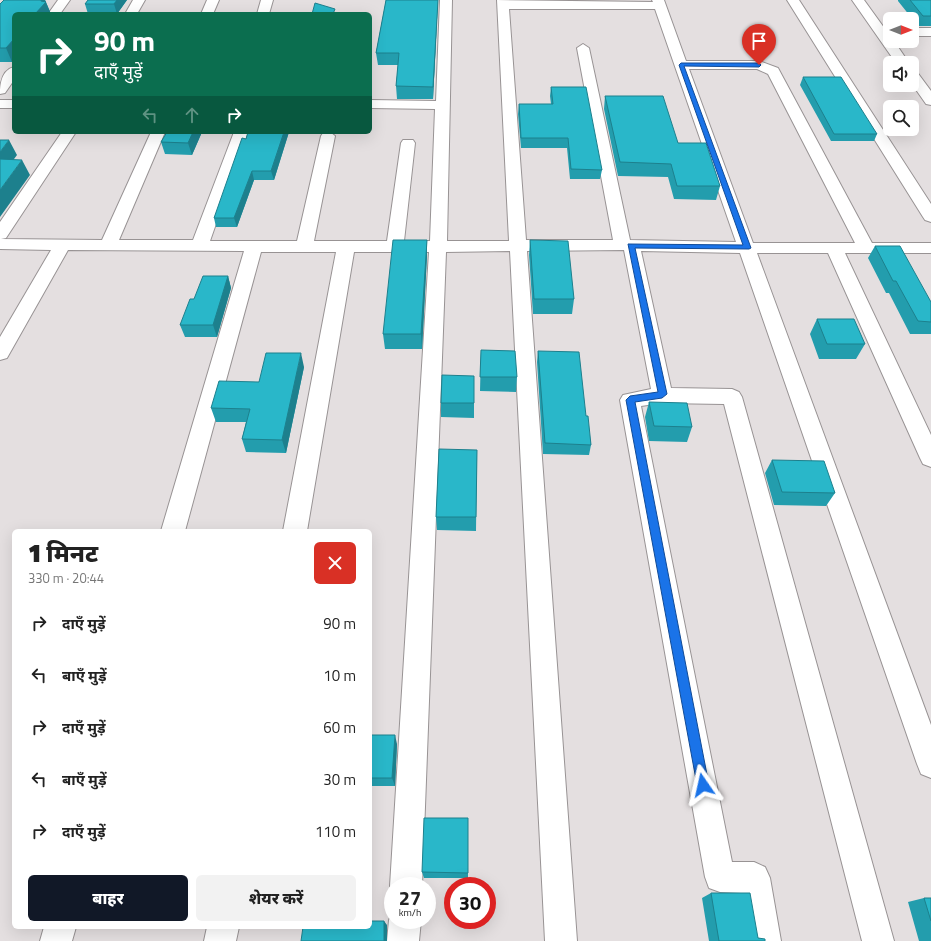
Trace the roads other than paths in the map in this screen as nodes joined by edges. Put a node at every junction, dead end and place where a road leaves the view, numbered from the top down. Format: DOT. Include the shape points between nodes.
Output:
graph roads {
  1 [pos="64,0"];
  2 [pos="139,0"];
  3 [pos="213,0"];
  4 [pos="267,0"];
  5 [pos="446,0"];
  6 [pos="793,0"];
  7 [pos="858,0"];
  8 [pos="503,3"];
  9 [pos="659,3"];
  10 [pos="55,12"];
  11 [pos="132,12"];
  12 [pos="207,12"];
  13 [pos="263,12"];
  14 [pos="883,29"];
  15 [pos="919,32"];
  16 [pos="931,32"];
  17 [pos="583,48"];
  18 [pos="681,65"];
  19 [pos="12,66"];
  20 [pos="919,85"];
  21 [pos="0,90"];
  22 [pos="931,101"];
  23 [pos="0,104"];
  24 [pos="12,104"];
  25 [pos="372,104"];
  26 [pos="442,105"];
  27 [pos="68,134"];
  28 [pos="157,134"];
  29 [pos="240,134"];
  30 [pos="328,136"];
  31 [pos="408,143"];
  32 [pos="931,217"];
  33 [pos="0,234"];
  34 [pos="0,244"];
  35 [pos="63,244"];
  36 [pos="109,244"];
  37 [pos="200,245"];
  38 [pos="518,245"];
  39 [pos="627,245"];
  40 [pos="254,246"];
  41 [pos="438,246"];
  42 [pos="304,247"];
  43 [pos="346,247"];
  44 [pos="395,247"];
  45 [pos="747,248"];
  46 [pos="834,248"];
  47 [pos="866,248"];
  48 [pos="931,248"];
  49 [pos="0,353"];
  50 [pos="662,394"];
  51 [pos="931,458"];
  52 [pos="174,529"];
  53 [pos="295,529"];
  54 [pos="931,764"];
  55 [pos="406,877"];
  56 [pos="59,929"];
  57 [pos="223,929"];
  58 [pos="404,929"];
  59 [pos="56,941"];
  60 [pos="220,941"];
  61 [pos="404,941"];
  62 [pos="562,941"];
  63 [pos="765,941"];
  64 [pos="878,941"];
  1 -- 10 [label="street"];
  2 -- 11 [label="street"];
  3 -- 12 [label="street"];
  4 -- 13 [label="street"];
  5 -- 26 [label="street"];
  6 -- 32 [label="street"];
  7 -- 14 [label="street"];
  8 -- 9 [label="street"];
  8 -- 38 [label="street"];
  9 -- 18 [label="street"];
  15 -- 16 [label="street"];
  17 -- 39 [label="street"];
  18 -- 45 [label="street"];
  18 -- 47 [label="street" via="759,65 773,71"];
  19 -- 21 [label="street"];
  20 -- 22 [label="street"];
  23 -- 24 [label="street"];
  25 -- 26 [label="street"];
  26 -- 41 [label="street"];
  27 -- 33 [label="street"];
  28 -- 36 [label="street"];
  29 -- 37 [label="street"];
  30 -- 42 [label="street"];
  31 -- 44 [label="street"];
  34 -- 35 [label="street"];
  35 -- 36 [label="street"];
  35 -- 49 [label="street"];
  36 -- 37 [label="street"];
  37 -- 40 [label="street"];
  38 -- 39 [label="street"];
  38 -- 41 [label="street"];
  38 -- 62 [label="street"];
  39 -- 45 [label="street"];
  39 -- 50 [label="street"];
  40 -- 42 [label="street"];
  40 -- 52 [label="street"];
  41 -- 44 [label="street"];
  41 -- 55 [label="street"];
  42 -- 43 [label="street"];
  43 -- 44 [label="street"];
  43 -- 53 [label="street"];
  45 -- 46 [label="street"];
  45 -- 54 [label="street"];
  46 -- 47 [label="street"];
  46 -- 51 [label="street"];
  47 -- 48 [label="street" via="901,255"];
  50 -- 63 [label="street" via="630,400 720,877 754,878"];
  50 -- 64 [label="street" via="732,397"];
  56 -- 59 [label="street"];
  57 -- 60 [label="street"];
  58 -- 61 [label="street"];
}
